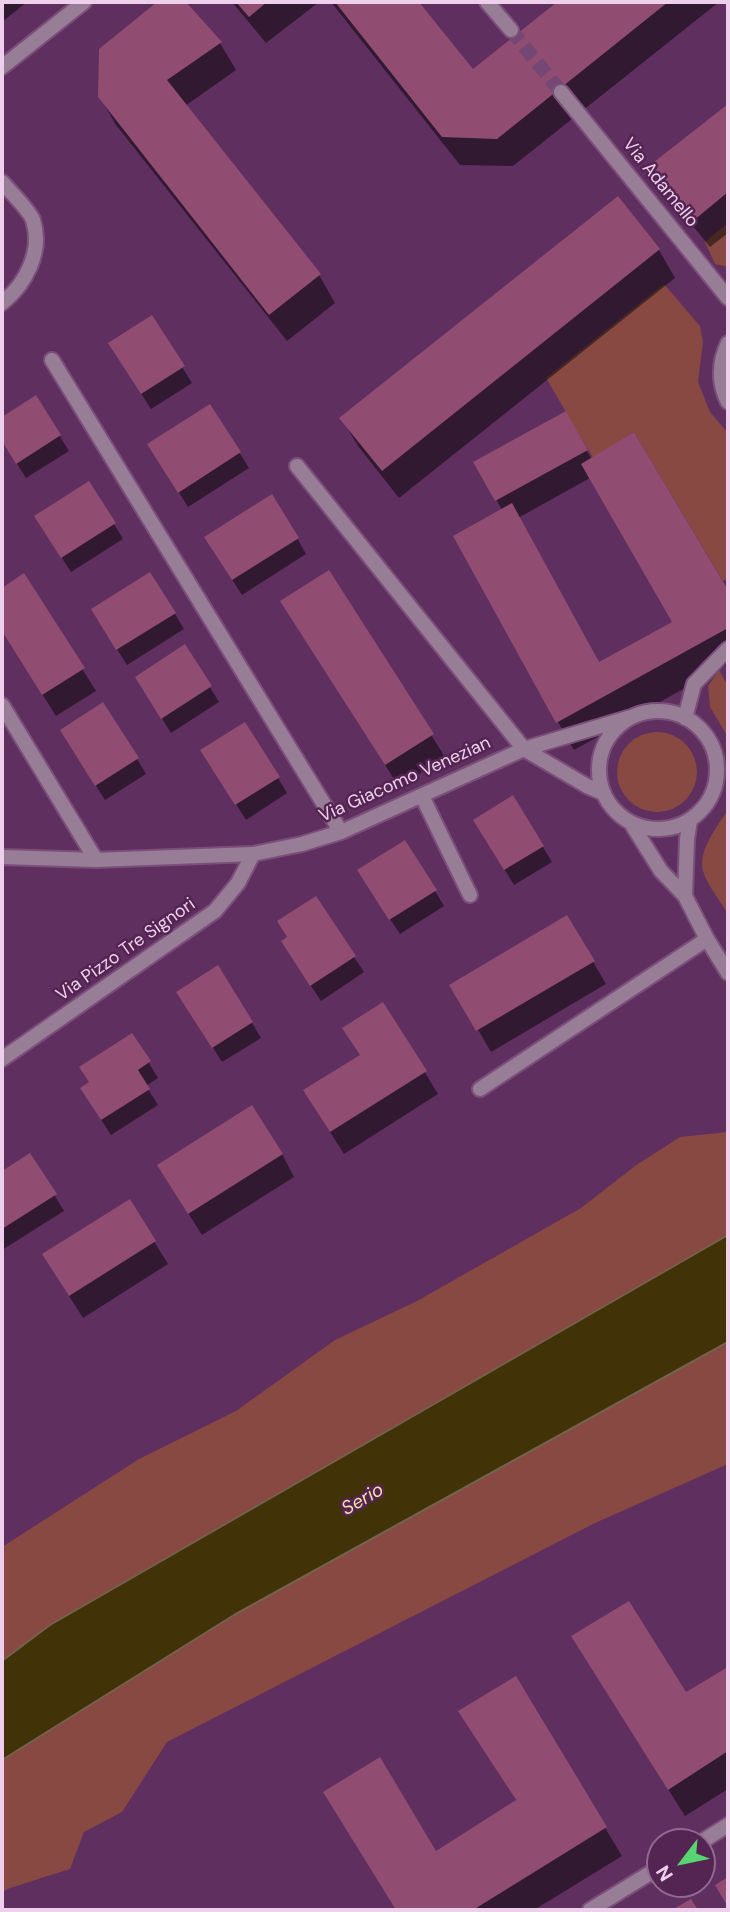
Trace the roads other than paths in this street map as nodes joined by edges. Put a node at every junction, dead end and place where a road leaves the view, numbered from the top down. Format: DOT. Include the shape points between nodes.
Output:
graph roads {
  1 [pos="84,2"];
  2 [pos="487,2"];
  3 [pos="510,30"];
  4 [pos="2,67"];
  5 [pos="561,92"];
  6 [pos="2,182"];
  7 [pos="728,298"];
  8 [pos="2,303"];
  9 [pos="728,343"];
  10 [pos="52,360"];
  11 [pos="728,402"];
  12 [pos="297,466"];
  13 [pos="728,649"];
  14 [pos="2,705"];
  15 [pos="631,717"];
  16 [pos="685,718"];
  17 [pos="524,749"];
  18 [pos="603,793"];
  19 [pos="422,796"];
  20 [pos="690,820"];
  21 [pos="631,823"];
  22 [pos="341,832"];
  23 [pos="253,854"];
  24 [pos="2,857"];
  25 [pos="96,860"];
  26 [pos="470,895"];
  27 [pos="685,896"];
  28 [pos="707,939"];
  29 [pos="728,974"];
  30 [pos="2,1059"];
  31 [pos="480,1089"];
  32 [pos="646,1876"];
  33 [pos="590,1910"];
  1 -- 4 [label="street"];
  2 -- 3 [label="street"];
  5 -- 7 [label="street, Via Adamello"];
  6 -- 8 [label="street" via="33,219 36,246 29,272"];
  9 -- 11 [label="street" via="720,374"];
  10 -- 22 [label="street"];
  12 -- 17 [label="street"];
  13 -- 16 [label="street" via="694,684"];
  14 -- 25 [label="street"];
  15 -- 16 [label="street" via="667,711"];
  15 -- 17 [label="street, Via Giacomo Venezian"];
  15 -- 18 [label="street" via="606,741 600,758"];
  16 -- 20 [label="street" via="701,730 717,767 710,797"];
  17 -- 18 [label="street"];
  17 -- 19 [label="street, Via Giacomo Venezian"];
  18 -- 21 [label="street"];
  19 -- 22 [label="street, Via Giacomo Venezian"];
  19 -- 26 [label="street"];
  20 -- 21 [label="street" via="671,828"];
  20 -- 27 [label="street"];
  21 -- 27 [label="street" via="661,871"];
  22 -- 23 [label="street, Via Giacomo Venezian"];
  23 -- 25 [label="street, Via Giacomo Venezian"];
  23 -- 30 [label="street, Via Pizzo Tre Signori" via="238,883 215,911"];
  24 -- 25 [label="street, Via Giacomo Venezian"];
  27 -- 28 [label="street"];
  28 -- 29 [label="street"];
  28 -- 31 [label="street"];
  32 -- 33 [label="street"];
}
